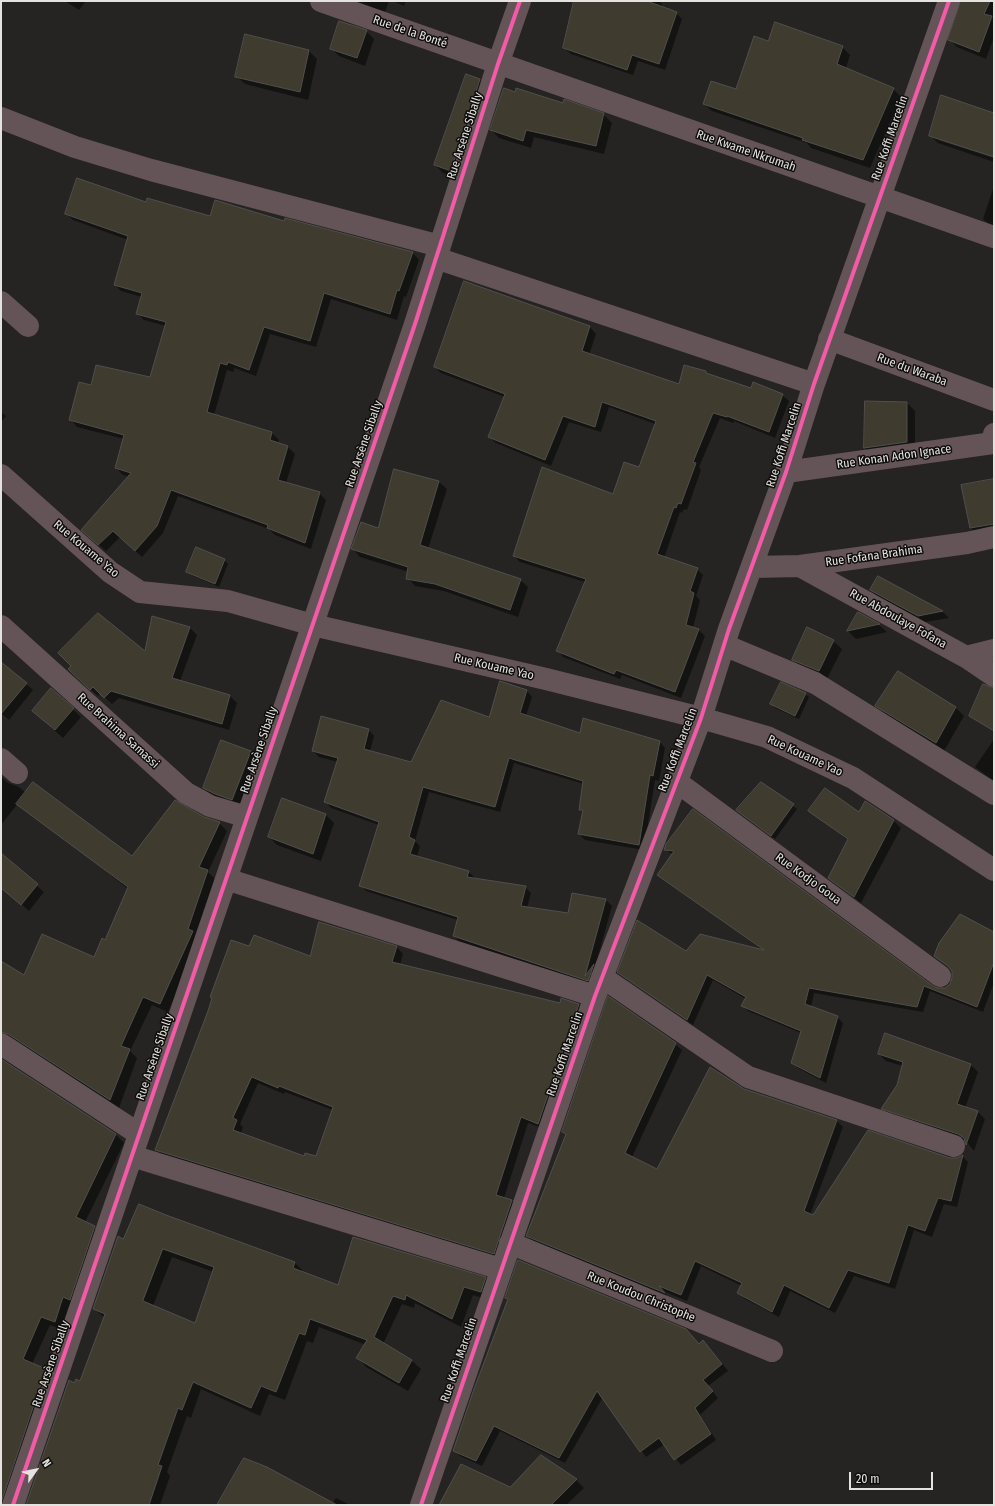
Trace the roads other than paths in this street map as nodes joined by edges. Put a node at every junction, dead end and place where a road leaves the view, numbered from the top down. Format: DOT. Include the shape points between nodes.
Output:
graph roads {
  1 [pos="321,1"];
  2 [pos="520,1"];
  3 [pos="949,1"];
  4 [pos="498,64"];
  5 [pos="1,118"];
  6 [pos="880,198"];
  7 [pos="994,238"];
  8 [pos="438,252"];
  9 [pos="1,302"];
  10 [pos="28,326"];
  11 [pos="829,339"];
  12 [pos="814,384"];
  13 [pos="994,400"];
  14 [pos="994,434"];
  15 [pos="786,472"];
  16 [pos="1,475"];
  17 [pos="994,537"];
  18 [pos="800,566"];
  19 [pos="753,567"];
  20 [pos="313,625"];
  21 [pos="1,626"];
  22 [pos="724,645"];
  23 [pos="994,650"];
  24 [pos="966,657"];
  25 [pos="994,676"];
  26 [pos="701,718"];
  27 [pos="1,759"];
  28 [pos="17,773"];
  29 [pos="677,782"];
  30 [pos="994,794"];
  31 [pos="247,817"];
  32 [pos="994,870"];
  33 [pos="226,879"];
  34 [pos="940,976"];
  35 [pos="599,986"];
  36 [pos="1,1044"];
  37 [pos="139,1134"];
  38 [pos="954,1146"];
  39 [pos="132,1156"];
  40 [pos="510,1244"];
  41 [pos="501,1269"];
  42 [pos="772,1351"];
  43 [pos="13,1505"];
  44 [pos="421,1505"];
  1 -- 4 [label="street, Rue de la Bonté"];
  2 -- 4 [label="street, Rue Arsène Sibally"];
  3 -- 6 [label="street, Rue Koffi Marcelin"];
  4 -- 6 [label="street, Rue Kwame Nkrumah"];
  4 -- 8 [label="street, Rue Arsène Sibally"];
  5 -- 8 [label="street" via="75,148"];
  6 -- 7 [label="street, Rue Kwame Nkrumah"];
  6 -- 11 [label="street, Rue Koffi Marcelin"];
  8 -- 12 [label="street"];
  8 -- 20 [label="street, Rue Arsène Sibally"];
  9 -- 10 [label="street"];
  11 -- 12 [label="street, Rue Koffi Marcelin"];
  11 -- 13 [label="street, Rue du Waraba"];
  12 -- 15 [label="street, Rue Koffi Marcelin"];
  14 -- 15 [label="street, Rue Konan Adon Ignace" via="993,442"];
  15 -- 19 [label="street, Rue Koffi Marcelin"];
  16 -- 20 [label="street, Rue Kouame Yao" via="110,572 140,592 228,601"];
  17 -- 18 [label="street, Rue Fofana Brahima"];
  18 -- 19 [label="street, Rue Fofana Brahima"];
  18 -- 24 [label="street, Rue Abdoulaye Fofana"];
  19 -- 22 [label="street, Rue Koffi Marcelin"];
  20 -- 26 [label="street, Rue Kouame Yao"];
  20 -- 31 [label="street, Rue Arsène Sibally"];
  21 -- 31 [label="street, Rue Brahima Samassi" via="186,793 210,806"];
  22 -- 26 [label="street, Rue Koffi Marcelin"];
  22 -- 30 [label="street" via="815,684"];
  23 -- 24 [label="street"];
  24 -- 25 [label="street, Rue Abdoulaye Fofana"];
  26 -- 29 [label="street, Rue Koffi Marcelin"];
  26 -- 32 [label="street, Rue Kouame Yao" via="767,737 853,778"];
  27 -- 28 [label="street"];
  29 -- 34 [label="street, Rue Kodjo Goua"];
  29 -- 35 [label="street, Rue Koffi Marcelin"];
  31 -- 33 [label="street, Rue Arsène Sibally"];
  33 -- 35 [label="street"];
  33 -- 37 [label="street, Rue Arsène Sibally"];
  35 -- 38 [label="street" via="748,1077"];
  35 -- 40 [label="street, Rue Koffi Marcelin"];
  36 -- 37 [label="street"];
  37 -- 39 [label="street, Rue Arsène Sibally"];
  39 -- 41 [label="street"];
  39 -- 43 [label="street, Rue Arsène Sibally"];
  40 -- 41 [label="street, Rue Koffi Marcelin"];
  40 -- 42 [label="street, Rue Koudou Christophe"];
  41 -- 44 [label="street, Rue Koffi Marcelin"];
}
